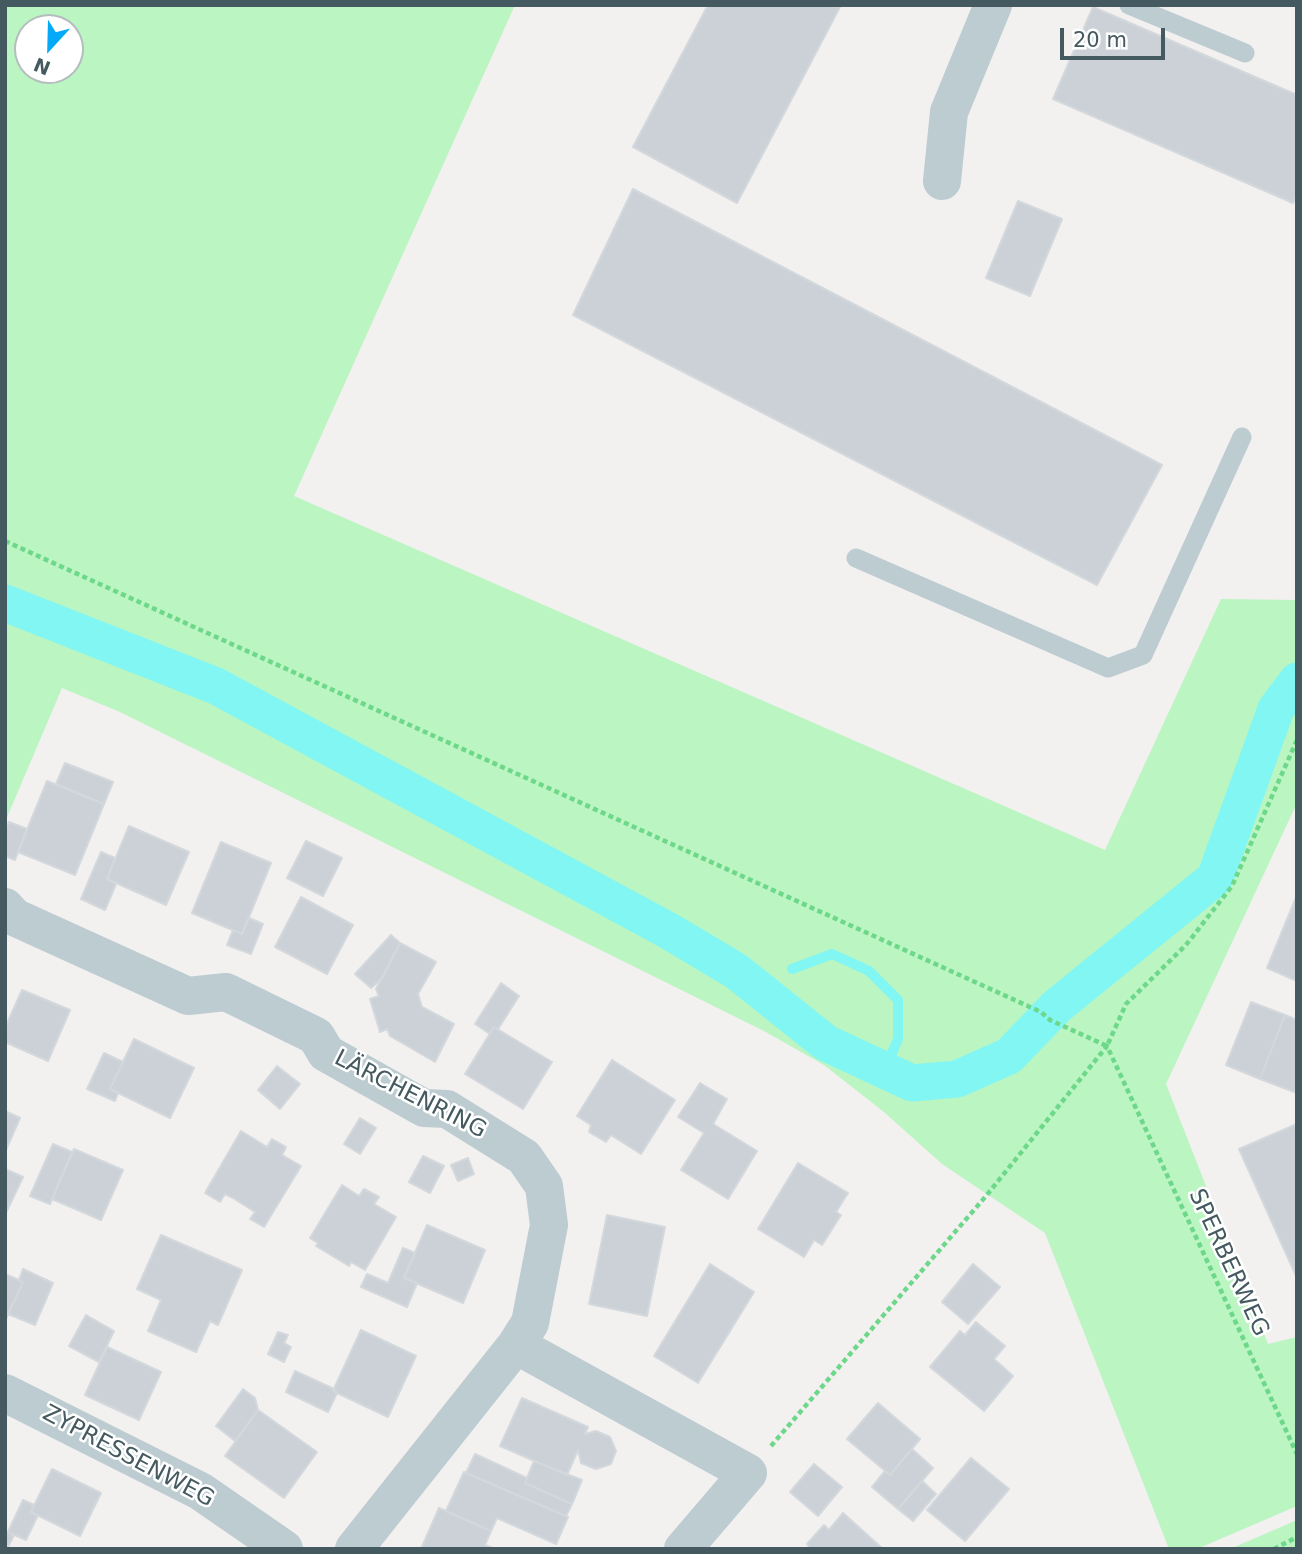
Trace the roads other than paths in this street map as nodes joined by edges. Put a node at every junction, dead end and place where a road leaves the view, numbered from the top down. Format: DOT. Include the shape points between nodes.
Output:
graph roads {
  1 [pos="993,5"];
  2 [pos="1129,5"];
  3 [pos="1245,53"];
  4 [pos="942,181"];
  5 [pos="1242,437"];
  6 [pos="856,558"];
  7 [pos="5,907"];
  8 [pos="516,1345"];
  9 [pos="5,1393"];
  10 [pos="284,1549"];
  11 [pos="354,1549"];
  12 [pos="683,1549"];
  1 -- 4 [label="street" via="949,112"];
  2 -- 3 [label="lane"];
  5 -- 6 [label="lane" via="1143,655 1108,668"];
  7 -- 8 [label="street, LÄRCHENRING" via="14,916 188,996 226,992 316,1036 326,1053 424,1108 447,1109 524,1157 544,1186 550,1225 530,1323"];
  8 -- 11 [label="street, LÄRCHENRING"];
  8 -- 12 [label="street" via="748,1473"];
  9 -- 10 [label="street, ZYPRESSENWEG" via="200,1492"];
}
